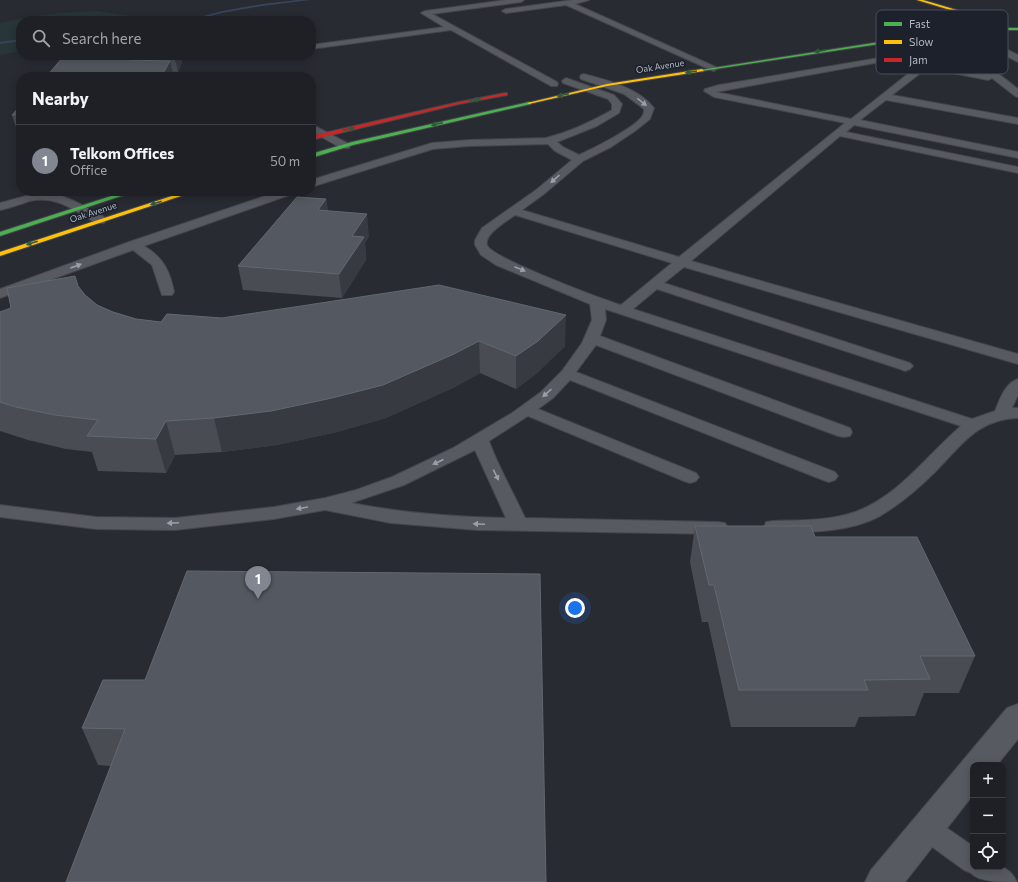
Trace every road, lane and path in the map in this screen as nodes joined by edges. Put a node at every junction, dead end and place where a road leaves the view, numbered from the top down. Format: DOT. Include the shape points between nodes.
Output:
graph roads {
  1 [pos="521,0"];
  2 [pos="539,0"];
  3 [pos="586,0"];
  4 [pos="567,3"];
  5 [pos="917,4"];
  6 [pos="552,5"];
  7 [pos="930,10"];
  8 [pos="947,10"];
  9 [pos="498,12"];
  10 [pos="452,19"];
  11 [pos="437,21"];
  12 [pos="450,28"];
  13 [pos="832,41"];
  14 [pos="876,42"];
  15 [pos="316,46"];
  16 [pos="850,47"];
  17 [pos="1008,53"];
  18 [pos="711,57"];
  19 [pos="1018,59"];
  20 [pos="696,60"];
  21 [pos="876,60"];
  22 [pos="681,62"];
  23 [pos="714,68"];
  24 [pos="606,74"];
  25 [pos="914,74"];
  26 [pos="971,74"];
  27 [pos="991,74"];
  28 [pos="584,77"];
  29 [pos="1000,79"];
  30 [pos="566,81"];
  31 [pos="554,84"];
  32 [pos="607,85"];
  33 [pos="539,86"];
  34 [pos="589,89"];
  35 [pos="517,91"];
  36 [pos="1018,94"];
  37 [pos="885,97"];
  38 [pos="1018,121"];
  39 [pos="852,122"];
  40 [pos="316,130"];
  41 [pos="838,133"];
  42 [pos="323,135"];
  43 [pos="316,137"];
  44 [pos="550,140"];
  45 [pos="345,146"];
  46 [pos="316,155"];
  47 [pos="1018,155"];
  48 [pos="579,160"];
  49 [pos="1018,170"];
  50 [pos="316,182"];
  51 [pos="118,196"];
  52 [pos="177,196"];
  53 [pos="276,196"];
  54 [pos="0,207"];
  55 [pos="78,208"];
  56 [pos="513,211"];
  57 [pos="100,220"];
  58 [pos="0,234"];
  59 [pos="133,245"];
  60 [pos="0,254"];
  61 [pos="681,262"];
  62 [pos="654,284"];
  63 [pos="167,292"];
  64 [pos="0,294"];
  65 [pos="597,302"];
  66 [pos="622,310"];
  67 [pos="592,338"];
  68 [pos="1018,359"];
  69 [pos="905,366"];
  70 [pos="567,374"];
  71 [pos="1018,384"];
  72 [pos="527,410"];
  73 [pos="1010,413"];
  74 [pos="974,425"];
  75 [pos="844,432"];
  76 [pos="480,440"];
  77 [pos="829,476"];
  78 [pos="690,477"];
  79 [pos="325,504"];
  80 [pos="0,511"];
  81 [pos="518,524"];
  82 [pos="736,528"];
  83 [pos="758,528"];
  84 [pos="1018,716"];
  85 [pos="980,762"];
  86 [pos="970,775"];
  87 [pos="926,828"];
  88 [pos="970,859"];
  89 [pos="986,870"];
  90 [pos="883,882"];
  91 [pos="1003,882"];
  1 -- 11 [label="lane" via="425,13"];
  2 -- 6 [label="lane"];
  3 -- 4 [label="lane"];
  4 -- 6 [label="lane"];
  4 -- 20 [label="lane"];
  5 -- 7 [label="street"];
  5 -- 8 [label="street, Oak Avenue"];
  6 -- 9 [label="lane"];
  10 -- 11 [label="lane"];
  11 -- 12 [label="lane"];
  12 -- 15 [label="lane"];
  12 -- 31 [label="lane"];
  13 -- 16 [label="street"];
  14 -- 16 [label="street, Oak Avenue"];
  16 -- 23 [label="street, Oak Avenue, one-way"];
  17 -- 19 [label="street"];
  18 -- 20 [label="street, Oak Avenue"];
  20 -- 22 [label="street, Oak Avenue"];
  20 -- 23 [label="lane"];
  21 -- 39 [label="lane" via="708,91"];
  23 -- 32 [label="street, Oak Avenue, one-way"];
  24 -- 28 [label="street"];
  25 -- 37 [label="lane"];
  26 -- 29 [label="lane"];
  27 -- 29 [label="lane"];
  28 -- 30 [label="street"];
  28 -- 32 [label="lane"];
  29 -- 36 [label="lane"];
  30 -- 31 [label="street"];
  30 -- 34 [label="lane"];
  31 -- 33 [label="street"];
  32 -- 34 [label="street, Oak Avenue"];
  32 -- 48 [label="lane, one-way" via="641,101 649,108 649,114 632,130"];
  34 -- 44 [label="lane" via="611,97 617,104 616,112 578,132"];
  34 -- 45 [label="street, Oak Avenue, one-way"];
  42 -- 35 [label="street, one-way"];
  37 -- 38 [label="lane"];
  37 -- 39 [label="lane"];
  39 -- 41 [label="lane"];
  39 -- 47 [label="lane"];
  40 -- 42 [label="lane"];
  41 -- 49 [label="lane"];
  41 -- 61 [label="lane"];
  42 -- 43 [label="street"];
  42 -- 45 [label="lane"];
  44 -- 48 [label="lane" via="559,149"];
  44 -- 50 [label="lane" via="432,146"];
  45 -- 46 [label="street, Oak Avenue"];
  48 -- 56 [label="lane, one-way"];
  51 -- 55 [label="street, Oak Avenue"];
  52 -- 57 [label="street, Oak Avenue, one-way"];
  53 -- 59 [label="lane"];
  54 -- 55 [label="lane" via="48,196"];
  55 -- 57 [label="lane"];
  55 -- 58 [label="street, Oak Avenue"];
  56 -- 61 [label="lane"];
  56 -- 65 [label="lane, one-way" via="482,236 481,245 485,252 501,262"];
  57 -- 60 [label="street, Oak Avenue, one-way"];
  59 -- 63 [label="lane" via="161,265"];
  64 -- 59 [label="lane, one-way"];
  61 -- 62 [label="lane"];
  61 -- 68 [label="lane"];
  62 -- 66 [label="lane"];
  62 -- 69 [label="lane"];
  65 -- 66 [label="lane"];
  65 -- 67 [label="lane" via="599,320"];
  66 -- 74 [label="lane"];
  67 -- 70 [label="lane"];
  67 -- 75 [label="lane"];
  70 -- 72 [label="lane, one-way"];
  70 -- 77 [label="lane"];
  71 -- 73 [label="lane" via="1012,392"];
  72 -- 76 [label="lane"];
  72 -- 78 [label="lane"];
  73 -- 74 [label="lane" via="990,417"];
  74 -- 83 [label="lane" via="919,477 871,512 832,523"];
  76 -- 79 [label="lane, one-way" via="398,481"];
  76 -- 81 [label="lane, one-way"];
  79 -- 80 [label="lane, one-way" via="274,513 175,524 96,523"];
  81 -- 79 [label="lane, one-way" via="418,520"];
  81 -- 82 [label="lane"];
  84 -- 85 [label="street"];
  86 -- 87 [label="street"];
  87 -- 88 [label="lane"];
  87 -- 90 [label="street"];
  89 -- 91 [label="lane"];
}
